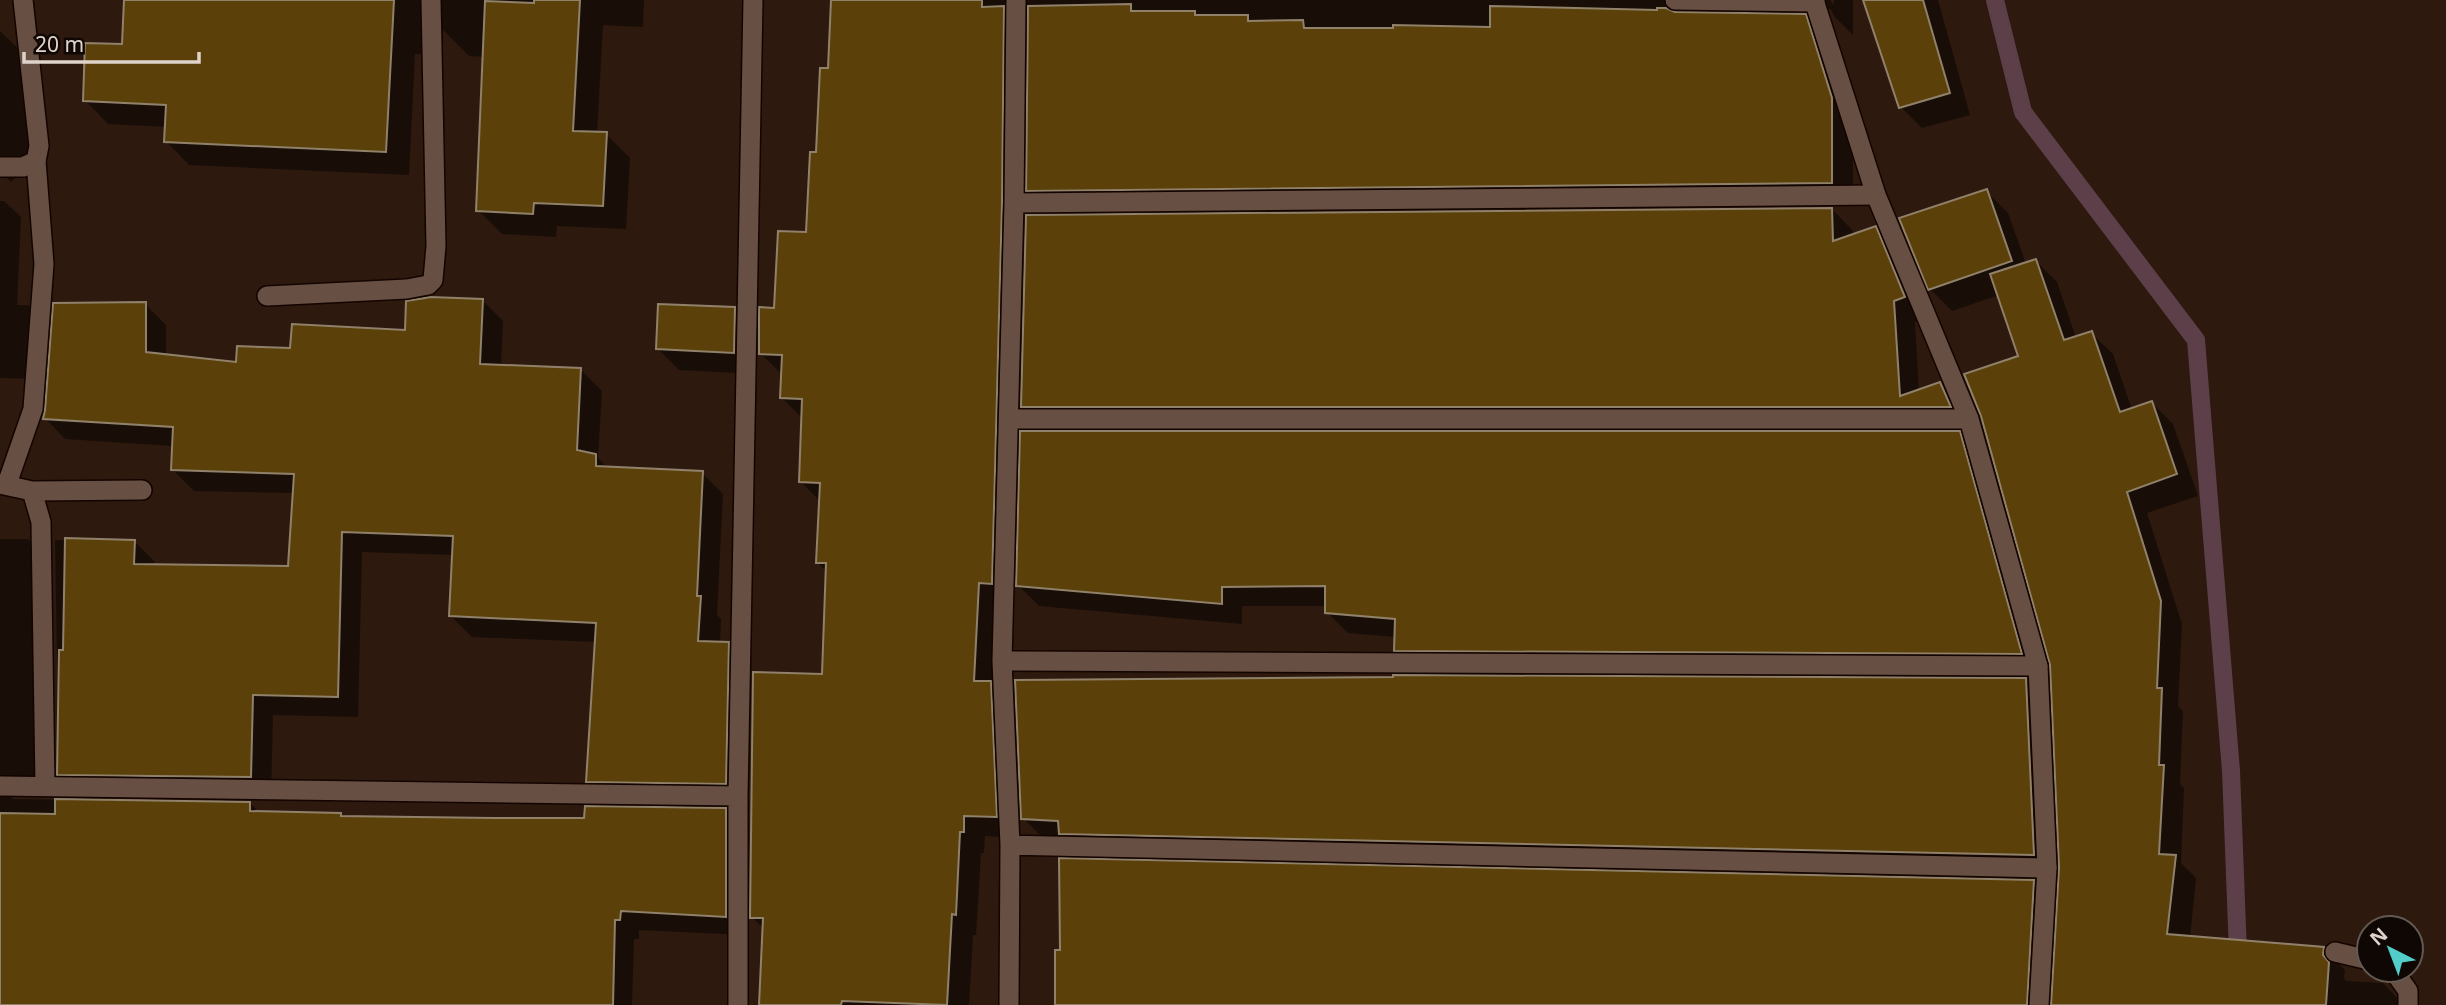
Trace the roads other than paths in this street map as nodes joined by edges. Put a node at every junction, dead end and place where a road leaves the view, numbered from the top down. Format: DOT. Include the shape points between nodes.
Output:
graph roads {
  1 [pos="23,0"];
  2 [pos="431,0"];
  3 [pos="753,0"];
  4 [pos="1016,0"];
  5 [pos="1675,0"];
  6 [pos="1815,1"];
  7 [pos="36,161"];
  8 [pos="0,167"];
  9 [pos="1876,195"];
  10 [pos="1014,203"];
  11 [pos="267,296"];
  12 [pos="1010,419"];
  13 [pos="1969,419"];
  14 [pos="4,484"];
  15 [pos="142,490"];
  16 [pos="32,491"];
  17 [pos="1002,661"];
  18 [pos="2038,666"];
  19 [pos="0,786"];
  20 [pos="45,786"];
  21 [pos="737,796"];
  22 [pos="1010,845"];
  23 [pos="2046,867"];
  24 [pos="2335,952"];
  25 [pos="2355,957"];
  26 [pos="2403,984"];
  27 [pos="738,1005"];
  28 [pos="1009,1005"];
  29 [pos="2039,1005"];
  30 [pos="2408,1005"];
  1 -- 7 [label="street" via="39,145"];
  2 -- 11 [label="street" via="433,280 407,289"];
  3 -- 21 [label="street"];
  4 -- 10 [label="street"];
  5 -- 6 [label="street"];
  6 -- 9 [label="street"];
  7 -- 8 [label="street" via="23,167"];
  7 -- 14 [label="street" via="44,264 33,409"];
  9 -- 10 [label="street"];
  9 -- 13 [label="street"];
  10 -- 12 [label="street"];
  12 -- 13 [label="street"];
  12 -- 17 [label="street"];
  13 -- 18 [label="street"];
  14 -- 16 [label="street"];
  15 -- 16 [label="street"];
  16 -- 20 [label="street" via="41,523"];
  17 -- 18 [label="street"];
  17 -- 22 [label="street"];
  18 -- 23 [label="street"];
  19 -- 20 [label="street"];
  20 -- 21 [label="street"];
  21 -- 27 [label="street"];
  22 -- 23 [label="street"];
  22 -- 28 [label="street"];
  23 -- 29 [label="street"];
  24 -- 25 [label="street"];
  26 -- 30 [label="street"];
}
